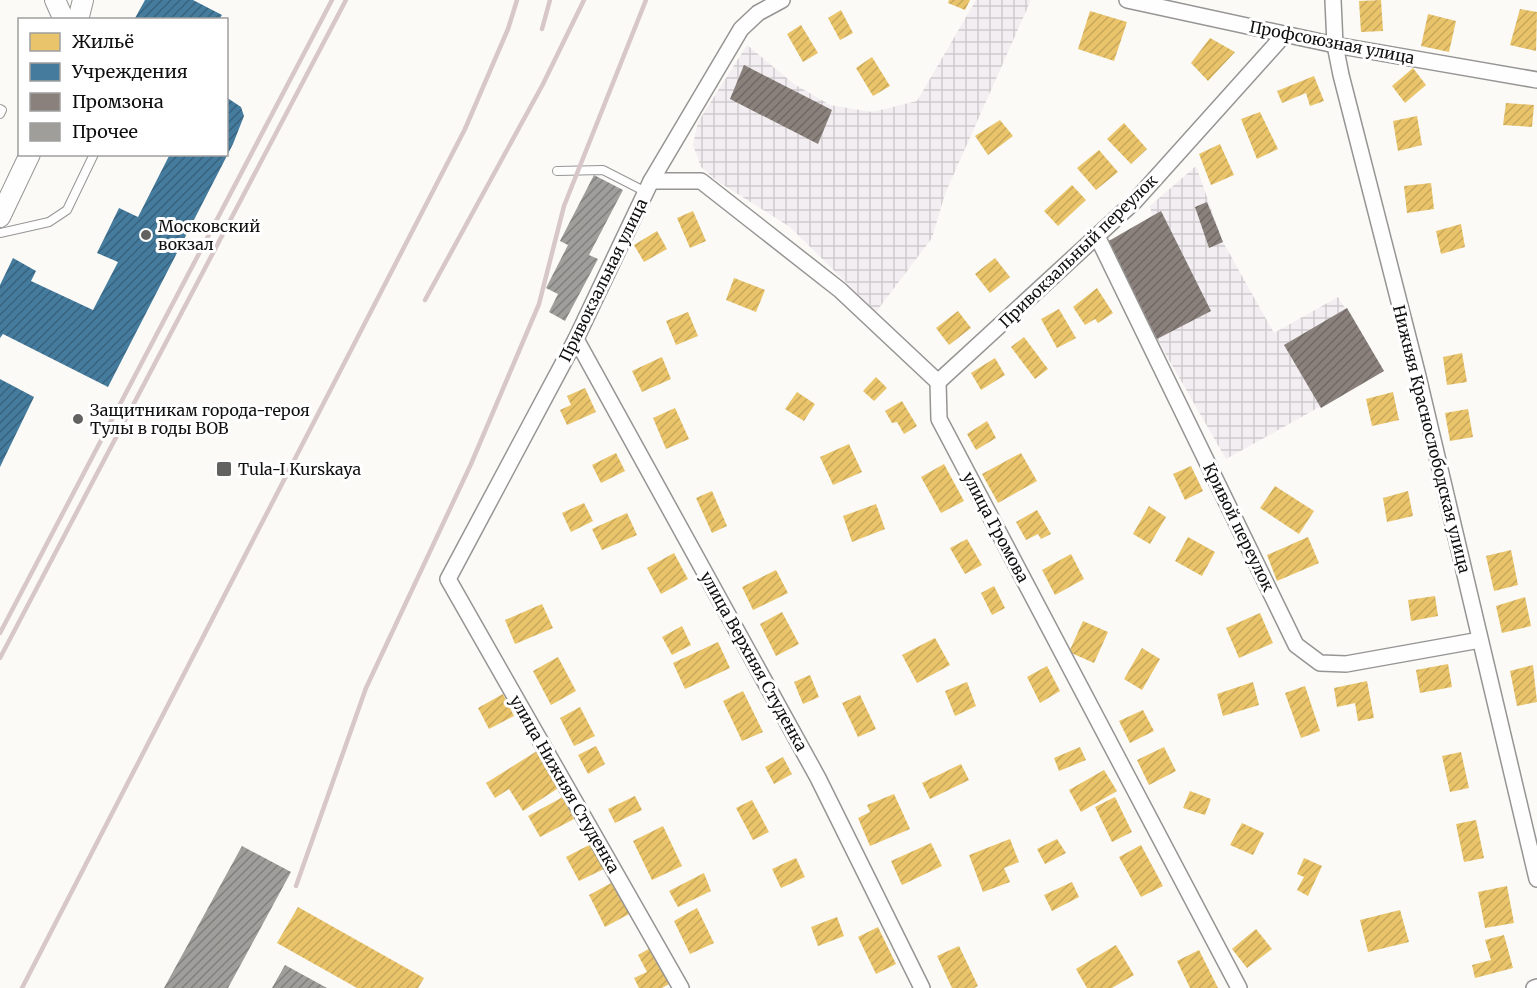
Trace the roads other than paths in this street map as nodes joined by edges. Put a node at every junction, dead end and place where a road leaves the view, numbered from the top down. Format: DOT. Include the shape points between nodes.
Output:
graph roads {
  1 [pos="55,0"];
  2 [pos="83,0"];
  3 [pos="782,0"];
  4 [pos="1127,0"];
  5 [pos="1333,0"];
  6 [pos="63,18"];
  7 [pos="78,18"];
  8 [pos="1285,34"];
  9 [pos="1335,45"];
  10 [pos="1537,80"];
  11 [pos="0,109"];
  12 [pos="0,114"];
  13 [pos="29,156"];
  14 [pos="93,156"];
  15 [pos="557,171"];
  16 [pos="649,186"];
  17 [pos="0,217"];
  18 [pos="0,233"];
  19 [pos="1097,236"];
  20 [pos="576,339"];
  21 [pos="938,382"];
  22 [pos="448,579"];
  23 [pos="1480,640"];
  24 [pos="1537,879"];
  25 [pos="681,988"];
  26 [pos="922,988"];
  27 [pos="1239,988"];
  1 -- 6 [label="street"];
  2 -- 7 [label="street"];
  3 -- 16 [label="street, Привокзальная улица" via="758,13 741,29"];
  4 -- 8 [label="street, Профсоюзная улица"];
  5 -- 9 [label="street, Нижняя Краснослободская улица"];
  8 -- 9 [label="street, Профсоюзная улица"];
  8 -- 19 [label="street, Привокзальный переулок" via="1135,201"];
  9 -- 10 [label="street, Профсоюзная улица"];
  9 -- 23 [label="street, Нижняя Краснослободская улица"];
  11 -- 12 [label="lane"];
  13 -- 17 [label="street"];
  14 -- 18 [label="lane" via="67,210 49,222"];
  15 -- 16 [label="lane" via="603,170"];
  16 -- 20 [label="street, Привокзальная улица"];
  16 -- 21 [label="street" via="701,181 840,290"];
  19 -- 21 [label="street, Привокзальный переулок"];
  19 -- 23 [label="street, Кривой переулок" via="1296,645 1320,663 1346,664"];
  20 -- 22 [label="street, Привокзальная улица"];
  20 -- 26 [label="street, улица Верхняя Cтуденка" via="818,778"];
  21 -- 27 [label="street, улица Громова" via="939,419"];
  22 -- 25 [label="street, улица Нижняя Cтуденкa"];
  23 -- 24 [label="street, Нижняя Краснослободская улица"];
}
